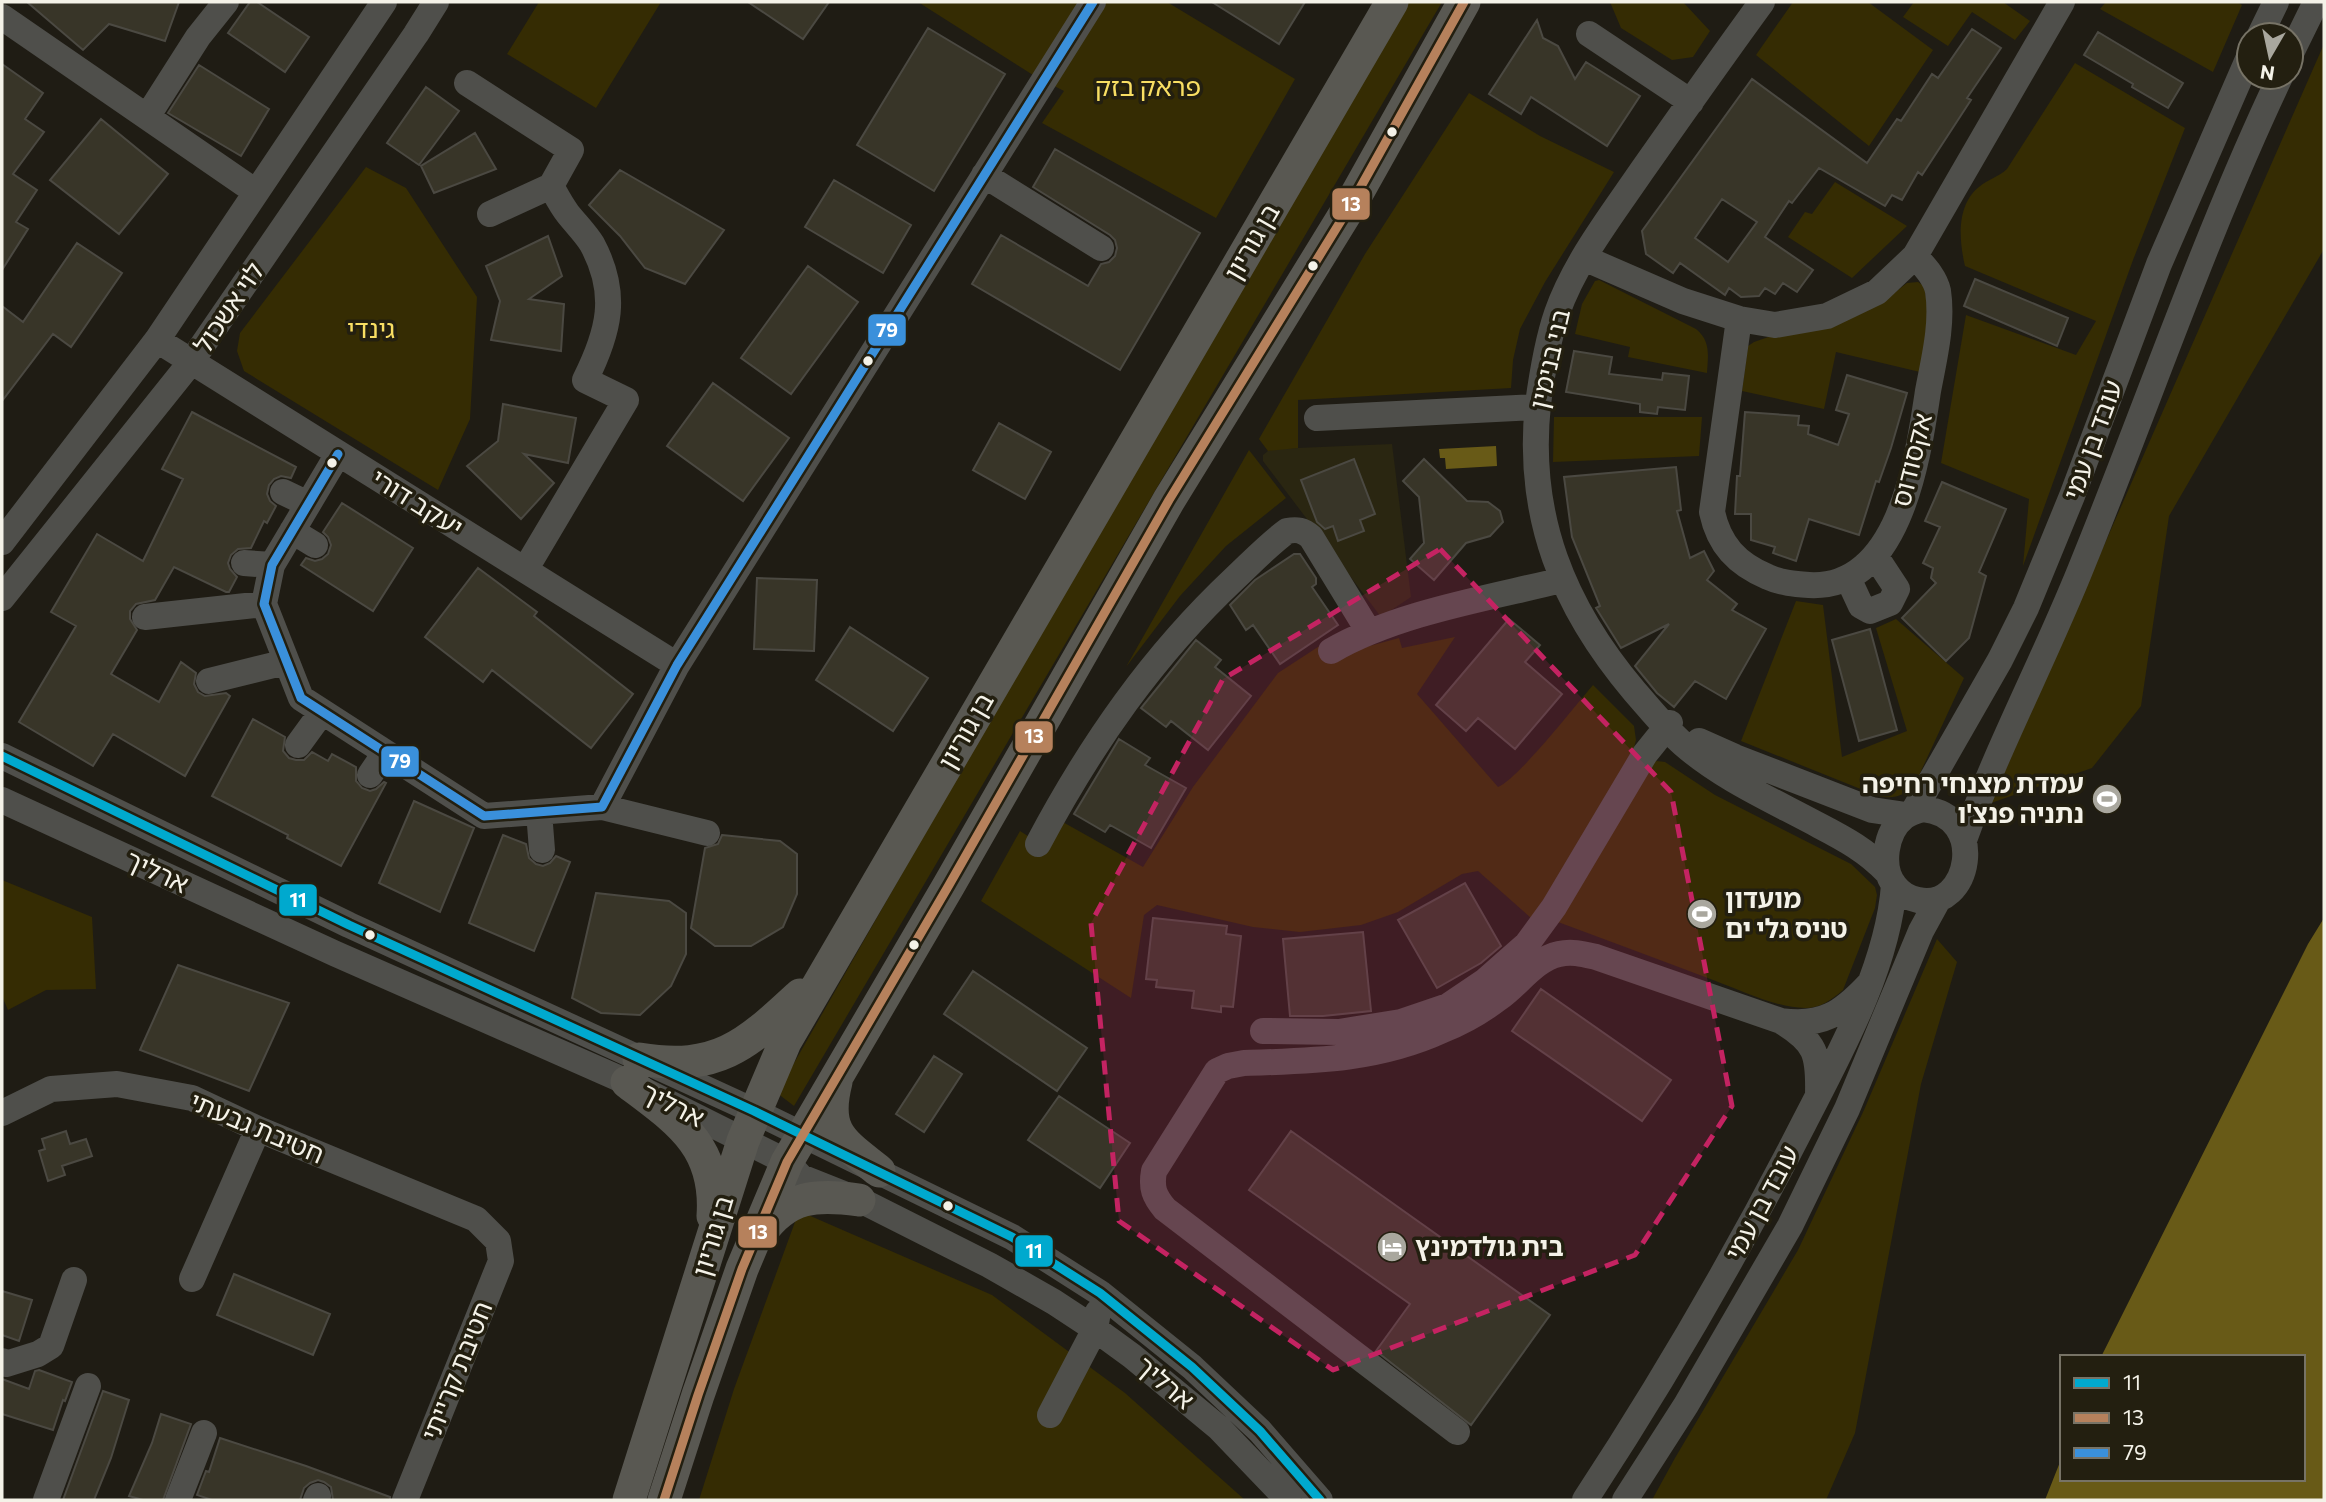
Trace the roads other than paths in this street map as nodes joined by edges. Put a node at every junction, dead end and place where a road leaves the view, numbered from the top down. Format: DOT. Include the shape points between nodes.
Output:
graph roads {
  1 [pos="226,2"];
  2 [pos="384,2"];
  3 [pos="436,2"];
  4 [pos="1093,2"];
  5 [pos="1392,2"];
  6 [pos="1464,2"];
  7 [pos="1762,2"];
  8 [pos="2062,2"];
  9 [pos="2276,2"];
  10 [pos="2315,2"];
  11 [pos="2,17"];
  12 [pos="2267,21"];
  13 [pos="2305,23"];
  14 [pos="1589,34"];
  15 [pos="467,83"];
  16 [pos="2235,89"];
  17 [pos="2274,91"];
  18 [pos="1690,102"];
  19 [pos="147,117"];
  20 [pos="984,176"];
  21 [pos="551,186"];
  22 [pos="256,192"];
  23 [pos="490,214"];
  24 [pos="1101,248"];
  25 [pos="1914,256"];
  26 [pos="1584,258"];
  27 [pos="1739,319"];
  28 [pos="157,340"];
  29 [pos="191,362"];
  30 [pos="1538,407"];
  31 [pos="1317,418"];
  32 [pos="338,454"];
  33 [pos="283,492"];
  34 [pos="308,504"];
  35 [pos="292,531"];
  36 [pos="2,542"];
  37 [pos="315,545"];
  38 [pos="1876,557"];
  39 [pos="244,563"];
  40 [pos="272,565"];
  41 [pos="525,570"];
  42 [pos="1848,578"];
  43 [pos="1562,580"];
  44 [pos="2,598"];
  45 [pos="264,604"];
  46 [pos="145,617"];
  47 [pos="1369,632"];
  48 [pos="1331,651"];
  49 [pos="286,662"];
  50 [pos="677,665"];
  51 [pos="209,681"];
  52 [pos="323,712"];
  53 [pos="1668,725"];
  54 [pos="298,745"];
  55 [pos="385,753"];
  56 [pos="2,757"];
  57 [pos="370,775"];
  58 [pos="2,800"];
  59 [pos="602,807"];
  60 [pos="540,812"];
  61 [pos="1909,814"];
  62 [pos="707,833"];
  63 [pos="1964,841"];
  64 [pos="1038,844"];
  65 [pos="542,850"];
  66 [pos="1891,878"];
  67 [pos="1938,900"];
  68 [pos="824,971"];
  69 [pos="1869,984"];
  70 [pos="1781,1021"];
  71 [pos="1263,1031"];
  72 [pos="633,1071"];
  73 [pos="838,1074"];
  74 [pos="1818,1097"];
  75 [pos="2,1113"];
  76 [pos="748,1126"];
  77 [pos="258,1129"];
  78 [pos="795,1149"];
  79 [pos="879,1171"];
  80 [pos="859,1200"];
  81 [pos="711,1240"];
  82 [pos="498,1241"];
  83 [pos="751,1247"];
  84 [pos="192,1279"];
  85 [pos="74,1280"];
  86 [pos="1100,1293"];
  87 [pos="1095,1329"];
  88 [pos="2,1361"];
  89 [pos="88,1387"];
  90 [pos="1050,1415"];
  91 [pos="1457,1432"];
  92 [pos="204,1433"];
  93 [pos="46,1500"];
  94 [pos="178,1500"];
  95 [pos="405,1500"];
  96 [pos="629,1500"];
  97 [pos="664,1500"];
  98 [pos="1288,1500"];
  99 [pos="1320,1500"];
  100 [pos="1585,1500"];
  101 [pos="1625,1500"];
  1 -- 19 [label="street"];
  2 -- 22 [label="street, לוי אשכול"];
  3 -- 29 [label="street, לוי אשכול"];
  4 -- 20 [label="street"];
  5 -- 68 [label="main road, בן גוריון"];
  6 -- 73 [label="main road, בן גוריון" via="1350,206 1169,500"];
  7 -- 18 [label="street, בני בנימין"];
  8 -- 25 [label="street"];
  9 -- 12 [label="street"];
  10 -- 13 [label="street"];
  11 -- 19 [label="street"];
  14 -- 18 [label="street"];
  15 -- 21 [label="street" via="571,150"];
  16 -- 61 [label="street, עובד בן עמי" via="2159,264 2030,598 2000,660"];
  17 -- 63 [label="street, עובד בן עמי" via="2220,212 2083,564"];
  18 -- 26 [label="street, בני בנימין"];
  19 -- 22 [label="street"];
  20 -- 24 [label="street"];
  20 -- 50 [label="street"];
  21 -- 23 [label="street"];
  21 -- 41 [label="street" via="591,244 605,277 610,309 599,351 585,380 626,400"];
  22 -- 28 [label="street, לוי אשכול"];
  25 -- 27 [label="street" via="1877,292 1827,316 1775,325"];
  25 -- 38 [label="street, אקסודוס" via="1937,288 1939,323 1913,471 1902,510"];
  26 -- 27 [label="street" via="1683,301"];
  26 -- 30 [label="street, בני בנימין" via="1557,312"];
  27 -- 42 [label="street, אקסודוס" via="1712,512 1716,531 1729,552 1769,578 1820,586"];
  28 -- 29 [label="street, יעקב דורי"];
  28 -- 36 [label="street, לוי אשכול"];
  29 -- 32 [label="street, יעקב דורי"];
  29 -- 44 [label="street, לוי אשכול"];
  30 -- 31 [label="street"];
  30 -- 43 [label="street, בני בנימין" via="1535,459 1539,505"];
  32 -- 34 [label="street"];
  32 -- 41 [label="street, יעקב דורי"];
  33 -- 34 [label="street"];
  34 -- 35 [label="street"];
  35 -- 37 [label="street"];
  35 -- 40 [label="street"];
  38 -- 42 [label="street, אקסודוס"];
  38 -- 42 [label="street" via="1897,589 1890,603 1870,611 1861,606"];
  39 -- 40 [label="street"];
  40 -- 45 [label="street"];
  41 -- 50 [label="street, יעקב דורי"];
  43 -- 47 [label="street"];
  43 -- 53 [label="street, בני בנימין" via="1601,651"];
  45 -- 46 [label="street"];
  45 -- 49 [label="street"];
  47 -- 48 [label="street"];
  47 -- 64 [label="street" via="1311,537 1304,531 1287,531 1163,652 1091,750"];
  49 -- 51 [label="street"];
  49 -- 52 [label="street" via="301,698"];
  50 -- 59 [label="street"];
  52 -- 54 [label="street"];
  52 -- 55 [label="street"];
  53 -- 61 [label="street, בני בנימין" via="1735,757 1872,810"];
  53 -- 66 [label="street, בני בנימין" via="1706,762 1860,847"];
  53 -- 71 [label="street" via="1645,754 1554,907 1527,944 1485,981 1448,1006 1401,1022 1339,1032"];
  55 -- 57 [label="street"];
  55 -- 60 [label="street" via="453,808 484,816"];
  56 -- 72 [label="street, ארליך" via="349,925"];
  58 -- 72 [label="street, ארליך" via="336,954"];
  59 -- 60 [label="street"];
  59 -- 62 [label="street"];
  60 -- 65 [label="street"];
  61 -- 63 [label="street" via="1923,809 1945,814"];
  61 -- 66 [label="street" via="1888,844"];
  63 -- 67 [label="street" via="1964,869 1949,893"];
  66 -- 67 [label="street" via="1909,898"];
  66 -- 69 [label="street, עובד בן עמי" via="1890,921"];
  67 -- 101 [label="street, עובד בן עמי" via="1847,1109 1790,1226"];
  68 -- 72 [label="main road" via="756,1035 726,1053"];
  68 -- 76 [label="main road, בן גוריון" via="785,1042"];
  69 -- 70 [label="street" via="1826,1018"];
  69 -- 74 [label="street, עובד בן עמי"];
  70 -- 74 [label="street" via="1809,1041 1818,1067"];
  70 -- 91 [label="street" via="1574,952 1543,960 1474,1015 1391,1049 1345,1059 1244,1063 1217,1071 1154,1171 1155,1197"];
  72 -- 76 [label="street, ארליך"];
  72 -- 81 [label="main road" via="702,1151 712,1189"];
  73 -- 78 [label="main road, בן גוריון"];
  73 -- 79 [label="main road" via="832,1096 833,1125 850,1148"];
  74 -- 100 [label="street, עובד בן עמי" via="1721,1278"];
  75 -- 77 [label="street, חטיבת גבעתי" via="51,1089 117,1084 192,1098"];
  76 -- 78 [label="street, ארליך"];
  76 -- 81 [label="main road, בן גוריון"];
  77 -- 82 [label="street, חטיבת גבעתי" via="477,1219"];
  77 -- 84 [label="street"];
  78 -- 79 [label="street, ארליך"];
  78 -- 80 [label="street, ארליך" via="801,1177"];
  78 -- 83 [label="main road, בן גוריון"];
  79 -- 86 [label="street, ארליך" via="1013,1237"];
  80 -- 83 [label="main road" via="816,1196 802,1200 764,1228"];
  80 -- 87 [label="street, ארליך" via="989,1265"];
  81 -- 96 [label="main road, בן גוריון"];
  82 -- 95 [label="street, חטיבת קרייתי" via="502,1261"];
  83 -- 97 [label="main road, בן גוריון"];
  85 -- 88 [label="street" via="51,1346 6,1364"];
  86 -- 87 [label="street"];
  86 -- 99 [label="street, ארליך" via="1231,1403"];
  87 -- 90 [label="street"];
  87 -- 98 [label="street, ארליך" via="1219,1428"];
  89 -- 93 [label="street"];
  92 -- 94 [label="street"];
}
